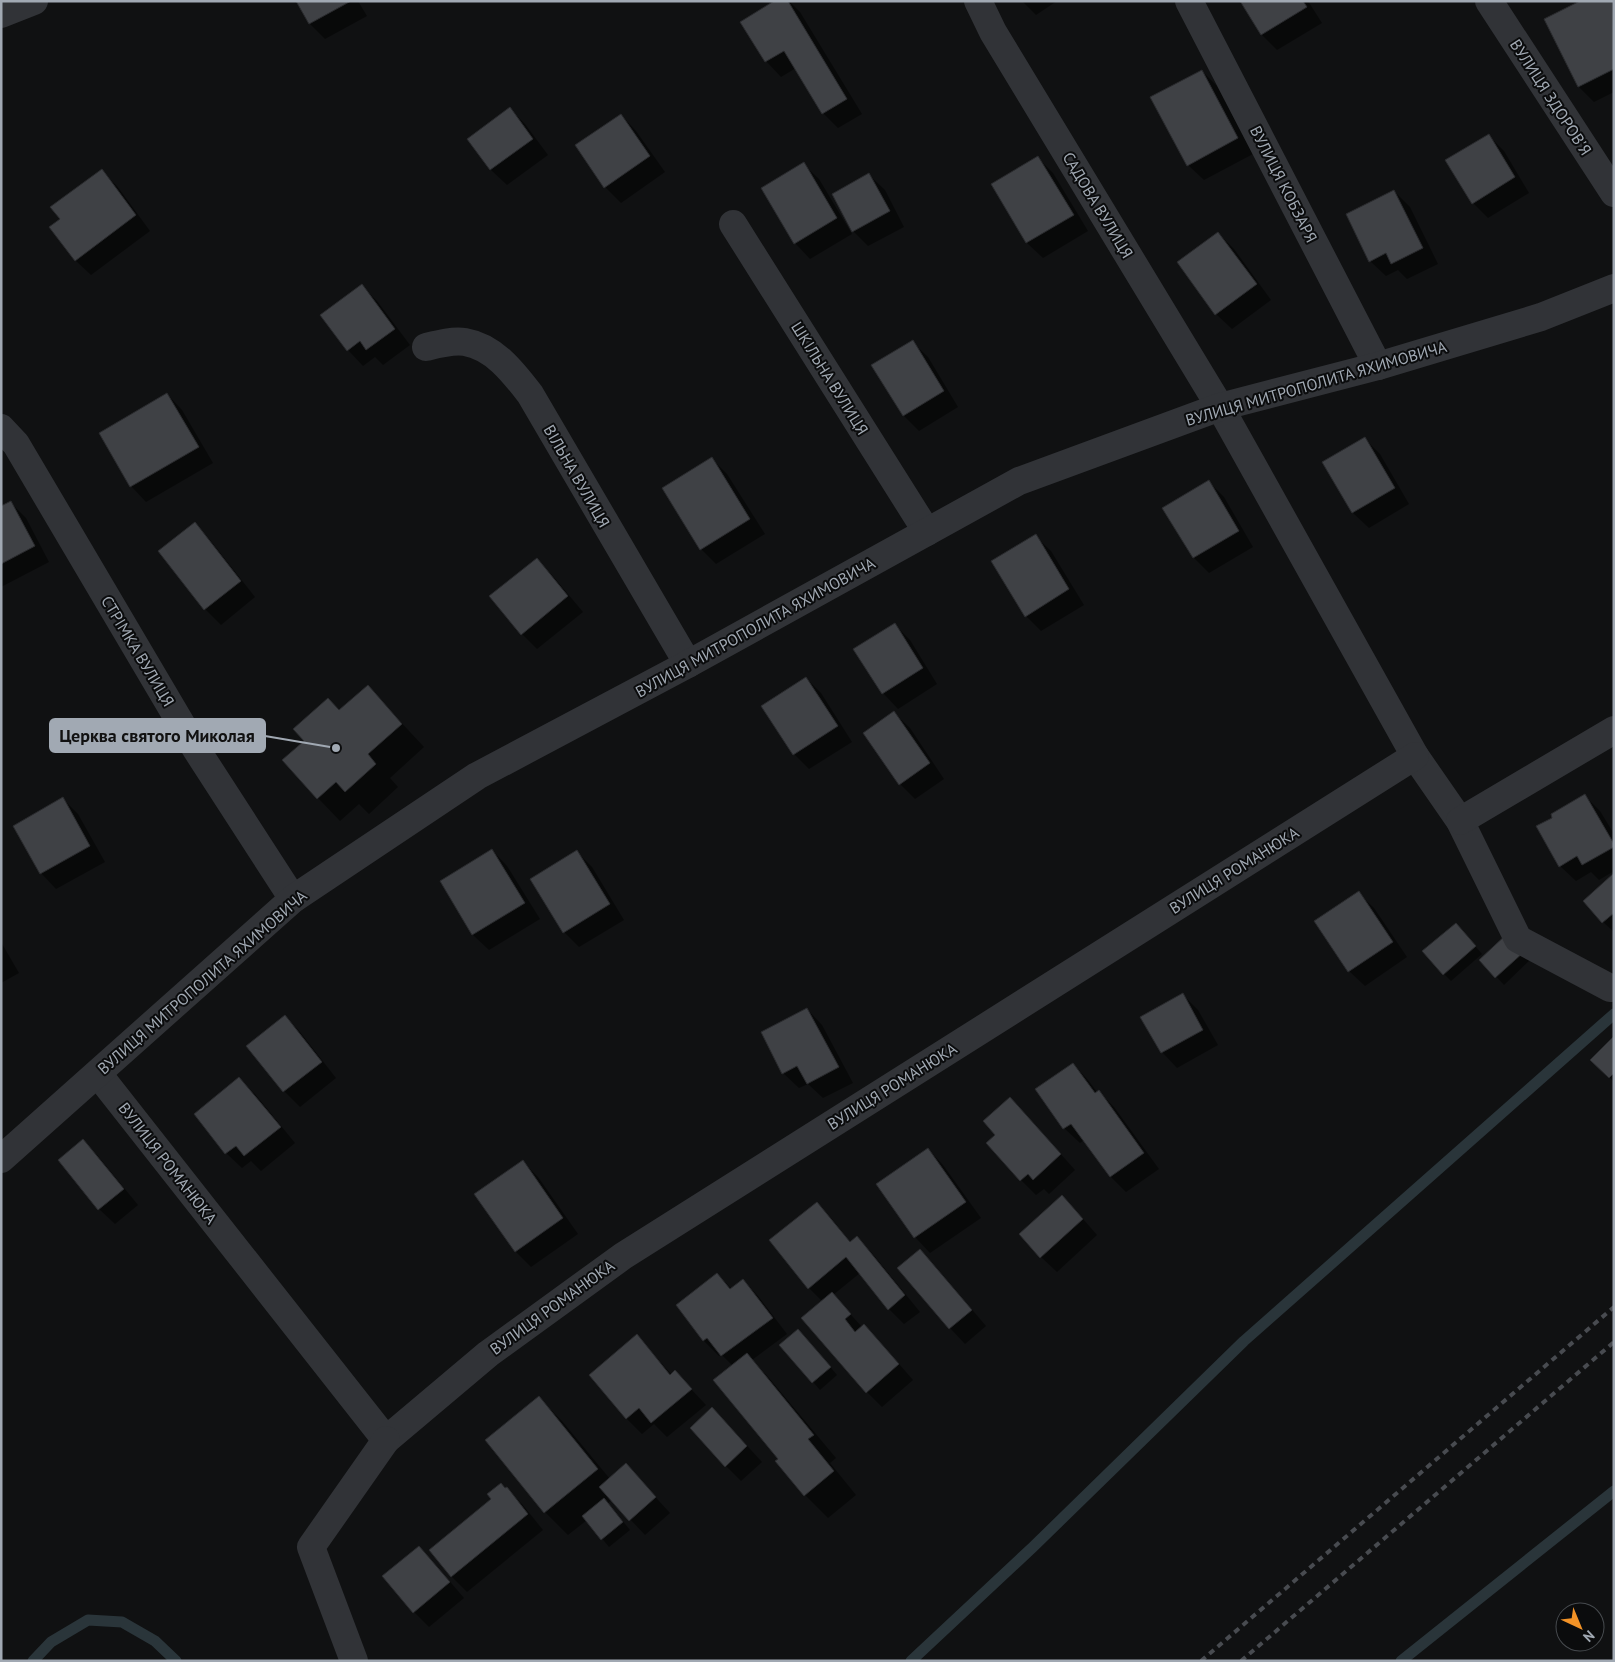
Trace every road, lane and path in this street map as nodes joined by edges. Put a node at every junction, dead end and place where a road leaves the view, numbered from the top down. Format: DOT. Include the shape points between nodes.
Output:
graph roads {
  1 [pos="34,1"];
  2 [pos="978,1"];
  3 [pos="1190,1"];
  4 [pos="1489,1"];
  5 [pos="1,14"];
  6 [pos="1614,193"];
  7 [pos="733,224"];
  8 [pos="1614,288"];
  9 [pos="426,346"];
  10 [pos="1378,366"];
  11 [pos="1220,407"];
  12 [pos="1,428"];
  13 [pos="927,532"];
  14 [pos="688,664"];
  15 [pos="1614,730"];
  16 [pos="1415,756"];
  17 [pos="1460,821"];
  18 [pos="293,899"];
  19 [pos="1610,988"];
  20 [pos="98,1074"];
  21 [pos="1,1159"];
  22 [pos="386,1440"];
  23 [pos="354,1661"];
  1 -- 5 [label="street"];
  2 -- 11 [label="street, САДОВА ВУЛИЦЯ" via="993,32"];
  3 -- 10 [label="street, ВУЛИЦЯ КОБЗАРЯ"];
  4 -- 6 [label="street, ВУЛИЦЯ ЗДОРОВ'Я"];
  7 -- 13 [label="street, ШКІЛЬНА ВУЛИЦЯ"];
  8 -- 10 [label="street, ВУЛИЦЯ МИТРОПОЛИТА ЯХИМОВИЧА" via="1541,317"];
  9 -- 14 [label="street, ВІЛЬНА ВУЛИЦЯ" via="464,342 479,346 493,354 521,382"];
  10 -- 11 [label="street, ВУЛИЦЯ МИТРОПОЛИТА ЯХИМОВИЧА"];
  11 -- 13 [label="street, ВУЛИЦЯ МИТРОПОЛИТА ЯХИМОВИЧА" via="1019,481"];
  11 -- 16 [label="street"];
  12 -- 18 [label="street, СТРІМКА ВУЛИЦЯ" via="16,444 196,749"];
  13 -- 14 [label="street, ВУЛИЦЯ МИТРОПОЛИТА ЯХИМОВИЧА"];
  14 -- 18 [label="street, ВУЛИЦЯ МИТРОПОЛИТА ЯХИМОВИЧА" via="477,776"];
  15 -- 17 [label="street"];
  16 -- 17 [label="street"];
  16 -- 22 [label="street, ВУЛИЦЯ РОМАНЮКА" via="622,1256 488,1354"];
  17 -- 19 [label="street" via="1518,939"];
  18 -- 20 [label="street, ВУЛИЦЯ МИТРОПОЛИТА ЯХИМОВИЧА"];
  20 -- 21 [label="street, ВУЛИЦЯ МИТРОПОЛИТА ЯХИМОВИЧА"];
  20 -- 22 [label="street, ВУЛИЦЯ РОМАНЮКА"];
  22 -- 23 [label="street, ВУЛИЦЯ РОМАНЮКА" via="311,1546"];
}
